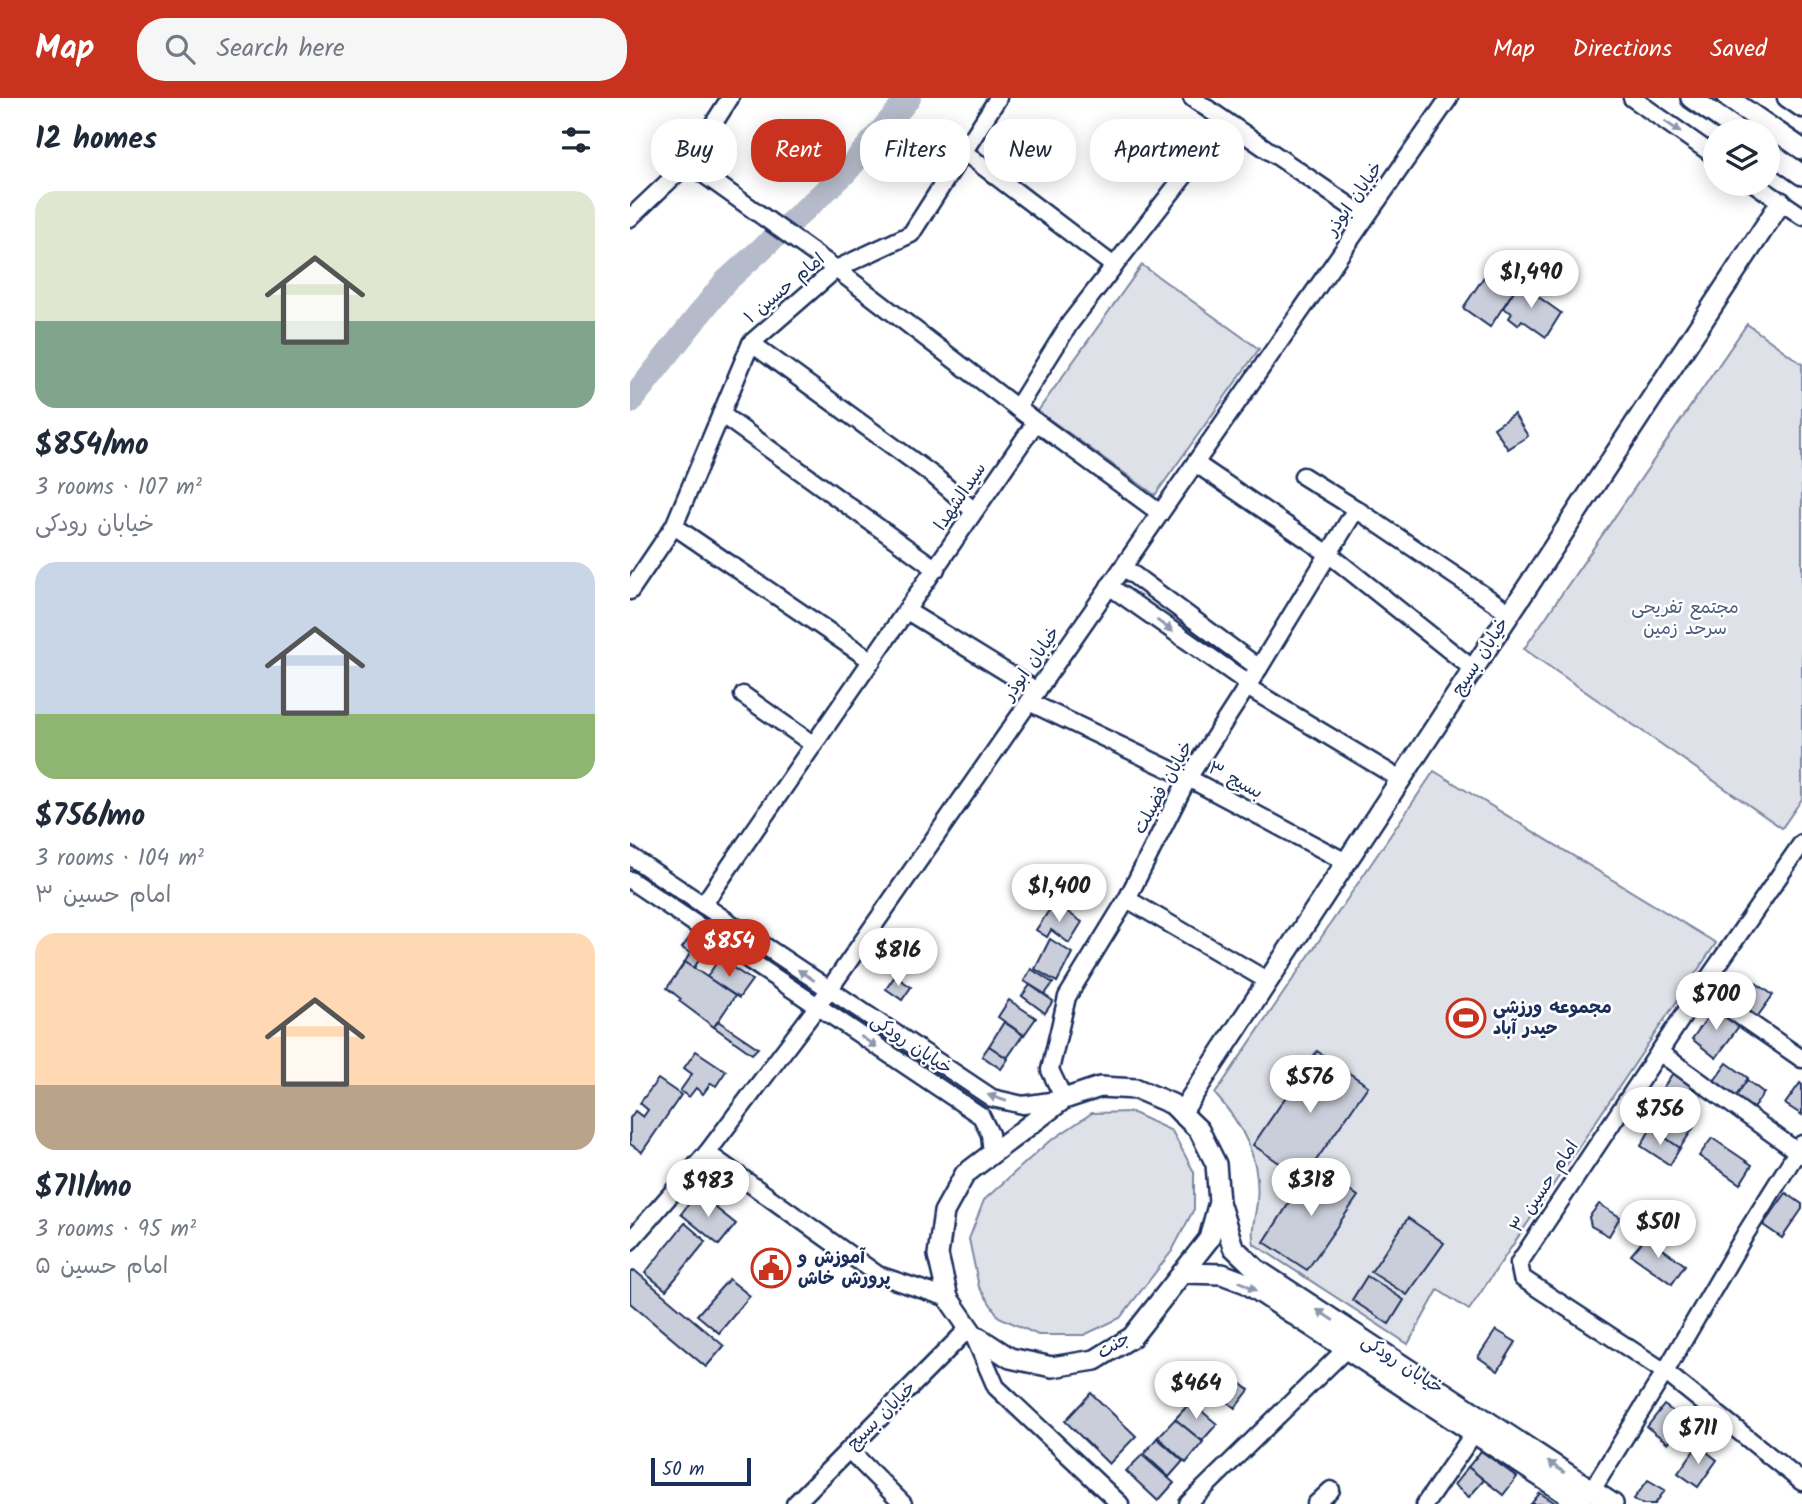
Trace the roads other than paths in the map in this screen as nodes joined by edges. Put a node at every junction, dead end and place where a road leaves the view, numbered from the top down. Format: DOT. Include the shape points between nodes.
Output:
graph roads {
  1 [pos="730,98"];
  2 [pos="998,98"];
  3 [pos="1192,98"];
  4 [pos="1449,98"];
  5 [pos="1632,98"];
  6 [pos="1691,98"];
  7 [pos="1728,98"];
  8 [pos="1786,98"];
  9 [pos="1802,109"];
  10 [pos="716,119"];
  11 [pos="1222,119"];
  12 [pos="1722,119"];
  13 [pos="1244,134"];
  14 [pos="970,142"];
  15 [pos="1703,148"];
  16 [pos="1802,149"];
  17 [pos="970,157"];
  18 [pos="1780,159"];
  19 [pos="1802,175"];
  20 [pos="668,182"];
  21 [pos="715,182"];
  22 [pos="945,182"];
  23 [pos="1179,182"];
  24 [pos="1772,196"];
  25 [pos="1781,202"];
  26 [pos="1802,216"];
  27 [pos="1366,217"];
  28 [pos="630,218"];
  29 [pos="1114,266"];
  30 [pos="836,269"];
  31 [pos="751,343"];
  32 [pos="1017,408"];
  33 [pos="721,414"];
  34 [pos="1036,422"];
  35 [pos="1195,463"];
  36 [pos="1303,476"];
  37 [pos="1356,509"];
  38 [pos="974,511"];
  39 [pos="1160,513"];
  40 [pos="674,526"];
  41 [pos="1330,555"];
  42 [pos="1123,567"];
  43 [pos="936,569"];
  44 [pos="1109,586"];
  45 [pos="630,591"];
  46 [pos="907,611"];
  47 [pos="1510,613"];
  48 [pos="872,661"];
  49 [pos="1259,668"];
  50 [pos="1473,669"];
  51 [pos="1248,686"];
  52 [pos="743,695"];
  53 [pos="1033,696"];
  54 [pos="814,745"];
  55 [pos="1188,778"];
  56 [pos="1401,779"];
  57 [pos="1799,854"];
  58 [pos="630,856"];
  59 [pos="1346,862"];
  60 [pos="630,880"];
  61 [pos="1127,899"];
  62 [pos="703,905"];
  63 [pos="1268,981"];
  64 [pos="1701,989"];
  65 [pos="828,990"];
  66 [pos="817,1007"];
  67 [pos="1659,1052"];
  68 [pos="1802,1059"];
  69 [pos="1064,1099"];
  70 [pos="1181,1113"];
  71 [pos="1800,1150"];
  72 [pos="707,1153"];
  73 [pos="992,1154"];
  74 [pos="1219,1202"];
  75 [pos="630,1241"];
  76 [pos="1182,1273"];
  77 [pos="948,1298"];
  78 [pos="971,1331"];
  79 [pos="1346,1349"];
  80 [pos="1665,1372"];
  81 [pos="1474,1433"];
  82 [pos="849,1450"];
  83 [pos="1802,1482"];
  84 [pos="1331,1490"];
  85 [pos="1587,1497"];
  86 [pos="795,1504"];
  87 [pos="903,1504"];
  88 [pos="1120,1504"];
  89 [pos="1188,1504"];
  90 [pos="1316,1504"];
  91 [pos="1425,1504"];
  92 [pos="1613,1504"];
  1 -- 10 [label="street"];
  2 -- 14 [label="street, امام حسین ۱"];
  3 -- 11 [label="street"];
  4 -- 27 [label="street, خیابان ابوذر"];
  5 -- 15 [label="street, one-way"];
  6 -- 12 [label="main road"];
  7 -- 16 [label="main road"];
  8 -- 9 [label="street"];
  13 -- 27 [label="street"];
  17 -- 29 [label="street"];
  18 -- 19 [label="main road"];
  20 -- 28 [label="street"];
  21 -- 30 [label="street"];
  22 -- 30 [label="street, امام حسین ۱" via="911,234"];
  23 -- 29 [label="street"];
  24 -- 25 [label="street"];
  25 -- 26 [label="street"];
  25 -- 47 [label="main road, خیابان بسیج"];
  27 -- 35 [label="street, خیابان ابوذر"];
  29 -- 32 [label="street" via="1070,323"];
  30 -- 31 [label="street, امام حسین ۱"];
  30 -- 32 [label="street"];
  31 -- 33 [label="street, امام حسین ۱"];
  31 -- 38 [label="street" via="934,476"];
  32 -- 34 [label="street"];
  33 -- 40 [label="street, امام حسین ۱"];
  33 -- 43 [label="street"];
  34 -- 38 [label="street, سیدالشهدا"];
  34 -- 39 [label="street"];
  35 -- 39 [label="street, خیابان ابوذر"];
  35 -- 41 [label="street"];
  36 -- 37 [label="street"];
  37 -- 41 [label="street, خیابان فضیلت"];
  37 -- 47 [label="street"];
  38 -- 43 [label="street, سیدالشهدا"];
  39 -- 42 [label="street, خیابان ابوذر"];
  40 -- 45 [label="street, امام حسین ۱"];
  40 -- 48 [label="street"];
  41 -- 49 [label="street, خیابان فضیلت"];
  41 -- 50 [label="street"];
  42 -- 44 [label="street, خیابان ابوذر"];
  42 -- 49 [label="street"];
  43 -- 46 [label="street, سیدالشهدا"];
  44 -- 51 [label="street, one-way"];
  44 -- 53 [label="street, خیابان ابوذر"];
  46 -- 48 [label="street, سیدالشهدا"];
  46 -- 53 [label="street, بسیج ۳"];
  47 -- 50 [label="main road, خیابان بسیج"];
  48 -- 54 [label="street, سیدالشهدا"];
  49 -- 51 [label="street, خیابان فضیلت"];
  50 -- 56 [label="main road, خیابان بسیج"];
  51 -- 55 [label="street, خیابان فضیلت"];
  51 -- 56 [label="street"];
  52 -- 54 [label="street"];
  53 -- 55 [label="street, بسیج ۳"];
  53 -- 65 [label="street, خیابان ابوذر"];
  54 -- 62 [label="street, سیدالشهدا"];
  55 -- 59 [label="street, بسیج ۳"];
  55 -- 61 [label="street, خیابان فضیلت"];
  56 -- 59 [label="main road, خیابان بسیج"];
  57 -- 64 [label="street, امام حسین ۳"];
  58 -- 62 [label="street, خیابان رودکی"];
  59 -- 63 [label="main road, خیابان بسیج"];
  60 -- 66 [label="street, خیابان رودکی"];
  61 -- 63 [label="street"];
  61 -- 69 [label="street, خیابان فضیلت" via="1067,997 1050,1070"];
  65 -- 62 [label="street, خیابان رودکی, one-way"];
  63 -- 70 [label="main road, خیابان بسیج"];
  64 -- 67 [label="street, امام حسین ۳"];
  64 -- 68 [label="street"];
  65 -- 66 [label="street, خیابان ابوذر"];
  69 -- 65 [label="street, خیابان رودکی, one-way" via="1023,1105 992,1098"];
  66 -- 72 [label="street, خیابان ابوذر"];
  66 -- 73 [label="street, خیابان رودکی, one-way" via="981,1116 990,1134"];
  67 -- 71 [label="street"];
  67 -- 80 [label="street, امام حسین ۳" via="1519,1263 1522,1278"];
  69 -- 70 [label="main road, جنت" via="1100,1087 1137,1089 1172,1104"];
  69 -- 73 [label="main road, جنت"];
  70 -- 74 [label="main road, جنت" via="1199,1130 1216,1164"];
  71 -- 80 [label="street"];
  72 -- 75 [label="street, خیابان ابوذر"];
  72 -- 77 [label="street" via="878,1275"];
  73 -- 77 [label="main road, جنت" via="965,1174 944,1212 938,1255"];
  74 -- 76 [label="main road, جنت" via="1209,1239"];
  85 -- 74 [label="main road, خیابان رودکی, one-way" via="1255,1269 1233,1247"];
  76 -- 78 [label="main road, جنت" via="1132,1337 1095,1360 1052,1367 1010,1358"];
  76 -- 79 [label="main road, خیابان رودکی, one-way" via="1222,1274 1246,1283"];
  77 -- 78 [label="main road, جنت"];
  78 -- 82 [label="street, خیابان بسیج"];
  78 -- 88 [label="street" via="996,1387"];
  79 -- 81 [label="main road, خیابان رودکی"];
  79 -- 89 [label="street"];
  80 -- 83 [label="street"];
  80 -- 85 [label="street"];
  81 -- 85 [label="main road, خیابان رودکی"];
  81 -- 91 [label="street"];
  82 -- 86 [label="street, خیابان بسیج"];
  82 -- 87 [label="street"];
  84 -- 90 [label="street"];
  85 -- 92 [label="main road, خیابان رودکی"];
}
